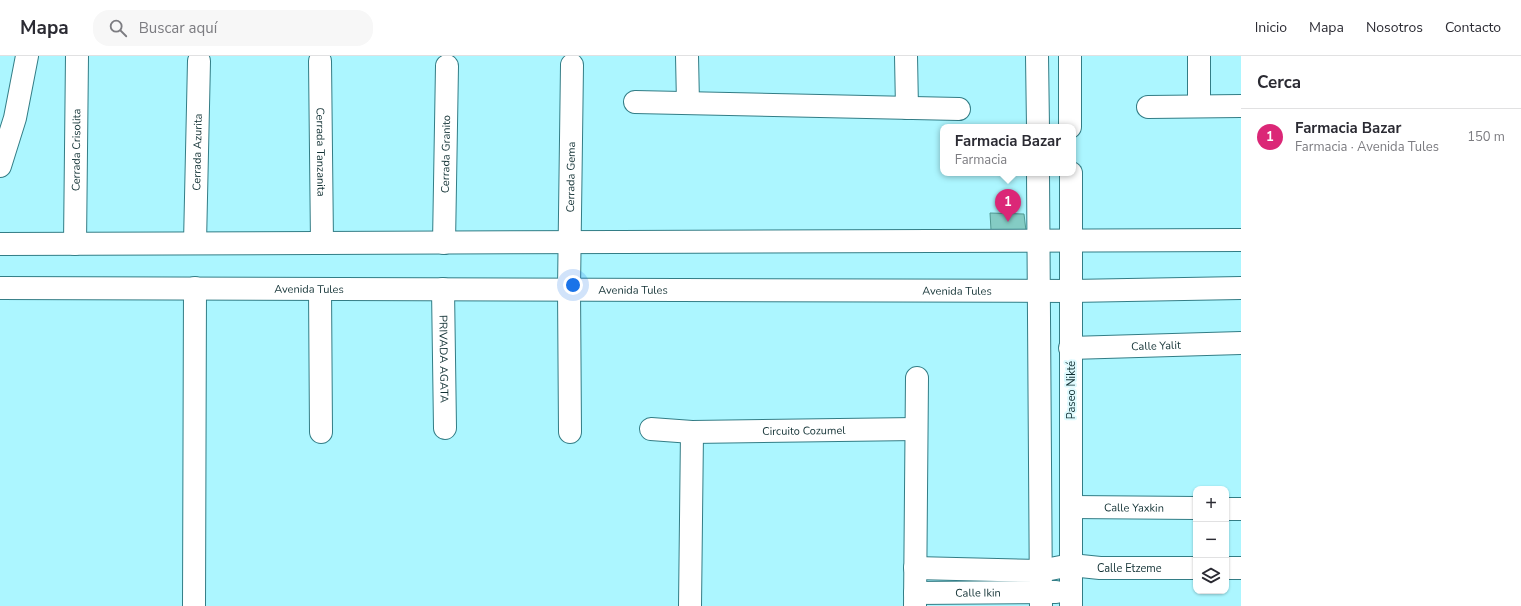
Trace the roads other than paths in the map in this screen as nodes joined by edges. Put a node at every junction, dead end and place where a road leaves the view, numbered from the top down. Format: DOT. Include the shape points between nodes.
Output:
graph roads {
  1 [pos="27,56"];
  2 [pos="77,56"];
  3 [pos="687,56"];
  4 [pos="906,56"];
  5 [pos="1037,56"];
  6 [pos="1070,56"];
  7 [pos="1199,56"];
  8 [pos="199,61"];
  9 [pos="320,61"];
  10 [pos="572,65"];
  11 [pos="447,66"];
  12 [pos="635,102"];
  13 [pos="688,103"];
  14 [pos="1199,106"];
  15 [pos="1241,106"];
  16 [pos="1148,107"];
  17 [pos="907,108"];
  18 [pos="959,108"];
  19 [pos="1038,124"];
  20 [pos="1070,124"];
  21 [pos="0,166"];
  22 [pos="1038,176"];
  23 [pos="1071,176"];
  24 [pos="1039,239"];
  25 [pos="1072,240"];
  26 [pos="1241,240"];
  27 [pos="195,243"];
  28 [pos="322,243"];
  29 [pos="444,243"];
  30 [pos="570,243"];
  31 [pos="0,244"];
  32 [pos="75,244"];
  33 [pos="0,288"];
  34 [pos="195,288"];
  35 [pos="1241,288"];
  36 [pos="320,289"];
  37 [pos="443,289"];
  38 [pos="569,289"];
  39 [pos="1040,290"];
  40 [pos="1071,291"];
  41 [pos="1241,343"];
  42 [pos="1070,348"];
  43 [pos="917,378"];
  44 [pos="445,428"];
  45 [pos="651,429"];
  46 [pos="916,429"];
  47 [pos="321,432"];
  48 [pos="570,432"];
  49 [pos="692,432"];
  50 [pos="1072,507"];
  51 [pos="1193,508"];
  52 [pos="1229,509"];
  53 [pos="1241,509"];
  54 [pos="1071,565"];
  55 [pos="915,568"];
  56 [pos="1100,568"];
  57 [pos="1193,568"];
  58 [pos="1229,568"];
  59 [pos="1241,568"];
  60 [pos="1040,571"];
  61 [pos="1041,599"];
  62 [pos="1071,599"];
  63 [pos="915,600"];
  64 [pos="194,606"];
  65 [pos="690,606"];
  1 -- 21 [label="street" via="16,118"];
  2 -- 32 [label="street, Cerrada Crisolita"];
  3 -- 13 [label="street"];
  4 -- 17 [label="street"];
  5 -- 19 [label="street"];
  6 -- 20 [label="street"];
  7 -- 14 [label="street"];
  8 -- 27 [label="street, Cerrada Azurita"];
  9 -- 28 [label="street, Cerrada Tanzanita"];
  10 -- 30 [label="street, Cerrada Gema"];
  11 -- 29 [label="street, Cerrada Granito"];
  12 -- 13 [label="street"];
  13 -- 17 [label="street"];
  14 -- 15 [label="street"];
  14 -- 16 [label="street"];
  17 -- 18 [label="street"];
  22 -- 24 [label="street"];
  23 -- 25 [label="street, Paseo Nikté"];
  24 -- 25 [label="street"];
  24 -- 30 [label="street"];
  24 -- 39 [label="street"];
  25 -- 26 [label="street"];
  25 -- 40 [label="street, Paseo Nikté"];
  27 -- 28 [label="street"];
  27 -- 32 [label="street"];
  28 -- 29 [label="street"];
  29 -- 30 [label="street"];
  30 -- 38 [label="street, Cerrada Gema"];
  31 -- 32 [label="street"];
  33 -- 34 [label="street, Avenida Tules"];
  34 -- 36 [label="street, Avenida Tules"];
  34 -- 64 [label="street"];
  35 -- 40 [label="street, Avenida Tules"];
  36 -- 37 [label="street, Avenida Tules"];
  36 -- 47 [label="street"];
  37 -- 38 [label="street, Avenida Tules"];
  37 -- 44 [label="street, PRIVADA AGATA"];
  38 -- 39 [label="street, Avenida Tules"];
  38 -- 48 [label="street, Cerrada Gema"];
  39 -- 40 [label="street, Avenida Tules"];
  39 -- 60 [label="street"];
  40 -- 42 [label="street, Paseo Nikté"];
  41 -- 42 [label="street, Calle Yalit"];
  42 -- 50 [label="street, Paseo Nikté"];
  43 -- 46 [label="street"];
  45 -- 49 [label="street, Circuito Cozumel"];
  46 -- 49 [label="street, Circuito Cozumel"];
  46 -- 55 [label="street"];
  49 -- 65 [label="street"];
  50 -- 51 [label="street, Calle Yaxkin"];
  50 -- 54 [label="street, Paseo Nikté"];
  52 -- 53 [label="street"];
  54 -- 56 [label="street"];
  54 -- 60 [label="street"];
  54 -- 62 [label="street, Paseo Nikté"];
  55 -- 60 [label="street"];
  55 -- 63 [label="street"];
  56 -- 57 [label="street, Calle Etzeme"];
  56 -- 62 [label="street, Calle Etzeme"];
  58 -- 59 [label="street"];
  60 -- 61 [label="street"];
  61 -- 62 [label="street, Calle Ikin"];
  61 -- 63 [label="street, Calle Ikin"];
}
